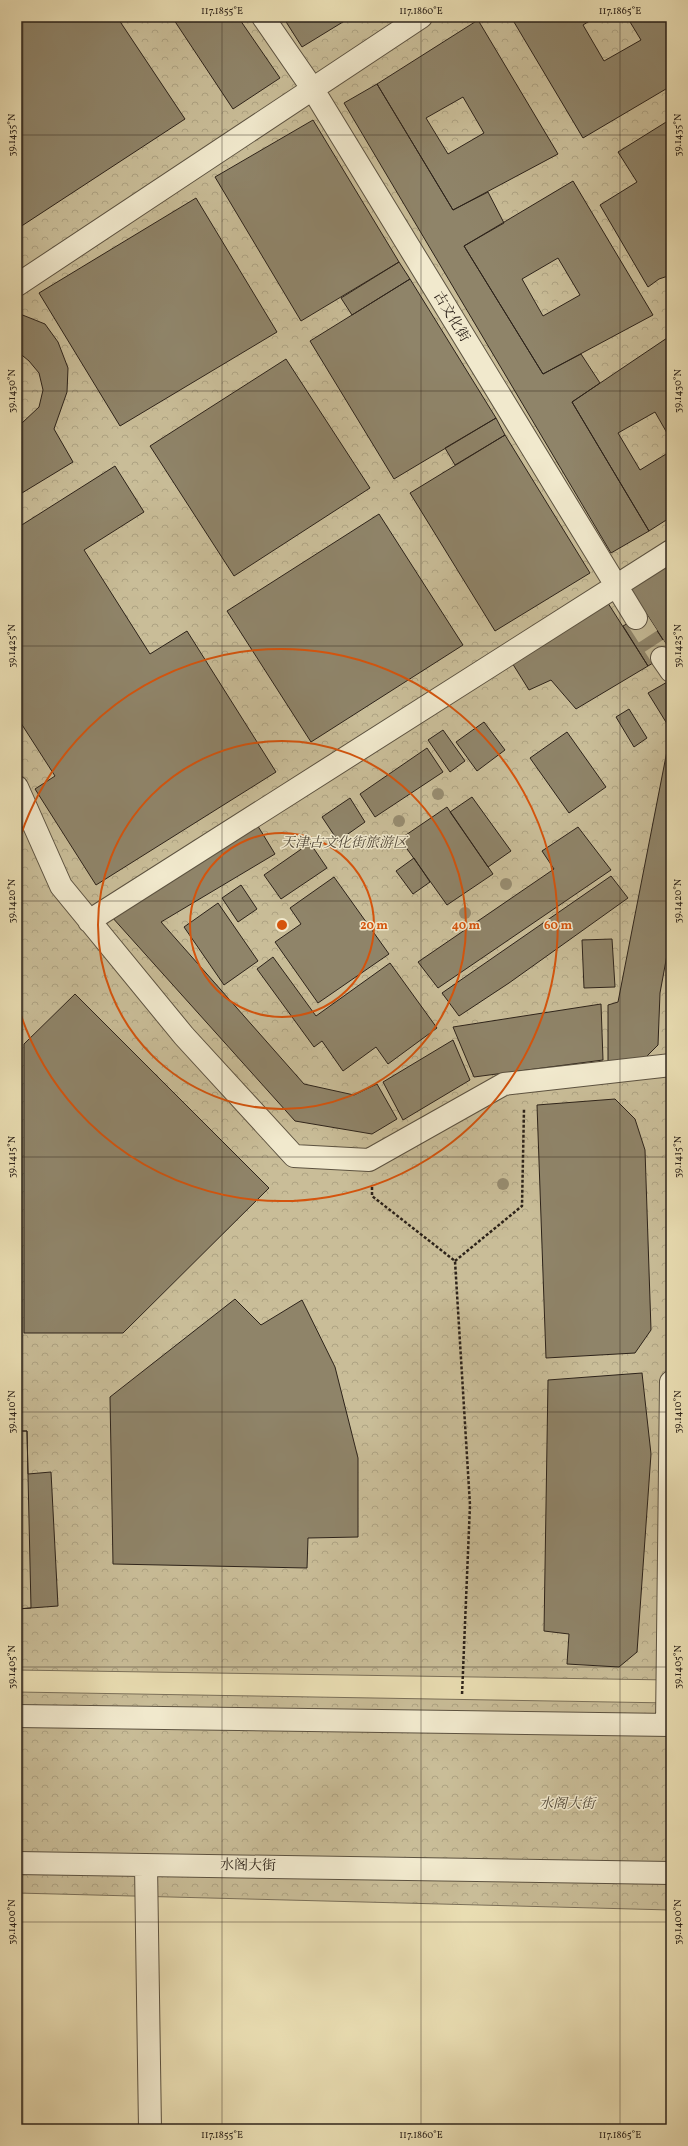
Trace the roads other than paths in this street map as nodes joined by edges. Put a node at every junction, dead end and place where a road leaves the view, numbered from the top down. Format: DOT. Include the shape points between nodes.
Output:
graph roads {
  1 [pos="263,17"];
  2 [pos="421,17"];
  3 [pos="312,88"];
  4 [pos="17,285"];
  5 [pos="671,551"];
  6 [pos="616,586"];
  7 [pos="636,618"];
  8 [pos="17,787"];
  9 [pos="89,921"];
  10 [pos="671,1065"];
  11 [pos="671,1382"];
  12 [pos="17,1716"];
  13 [pos="669,1725"];
  14 [pos="17,1863"];
  15 [pos="146,1865"];
  16 [pos="671,1873"];
  17 [pos="150,2129"];
  1 -- 3 [label="street, 古文化街"];
  2 -- 3 [label="street"];
  3 -- 4 [label="street"];
  3 -- 6 [label="street, 古文化街"];
  5 -- 6 [label="street"];
  6 -- 7 [label="street, 古文化街"];
  6 -- 9 [label="street"];
  8 -- 9 [label="street" via="61,886"];
  9 -- 10 [label="street" via="184,1036 294,1156 370,1160 504,1084"];
  11 -- 13 [label="street"];
  12 -- 13 [label="street"];
  14 -- 15 [label="street, 水阁大街"];
  15 -- 16 [label="street, 水阁大街"];
  15 -- 17 [label="street"];
}
